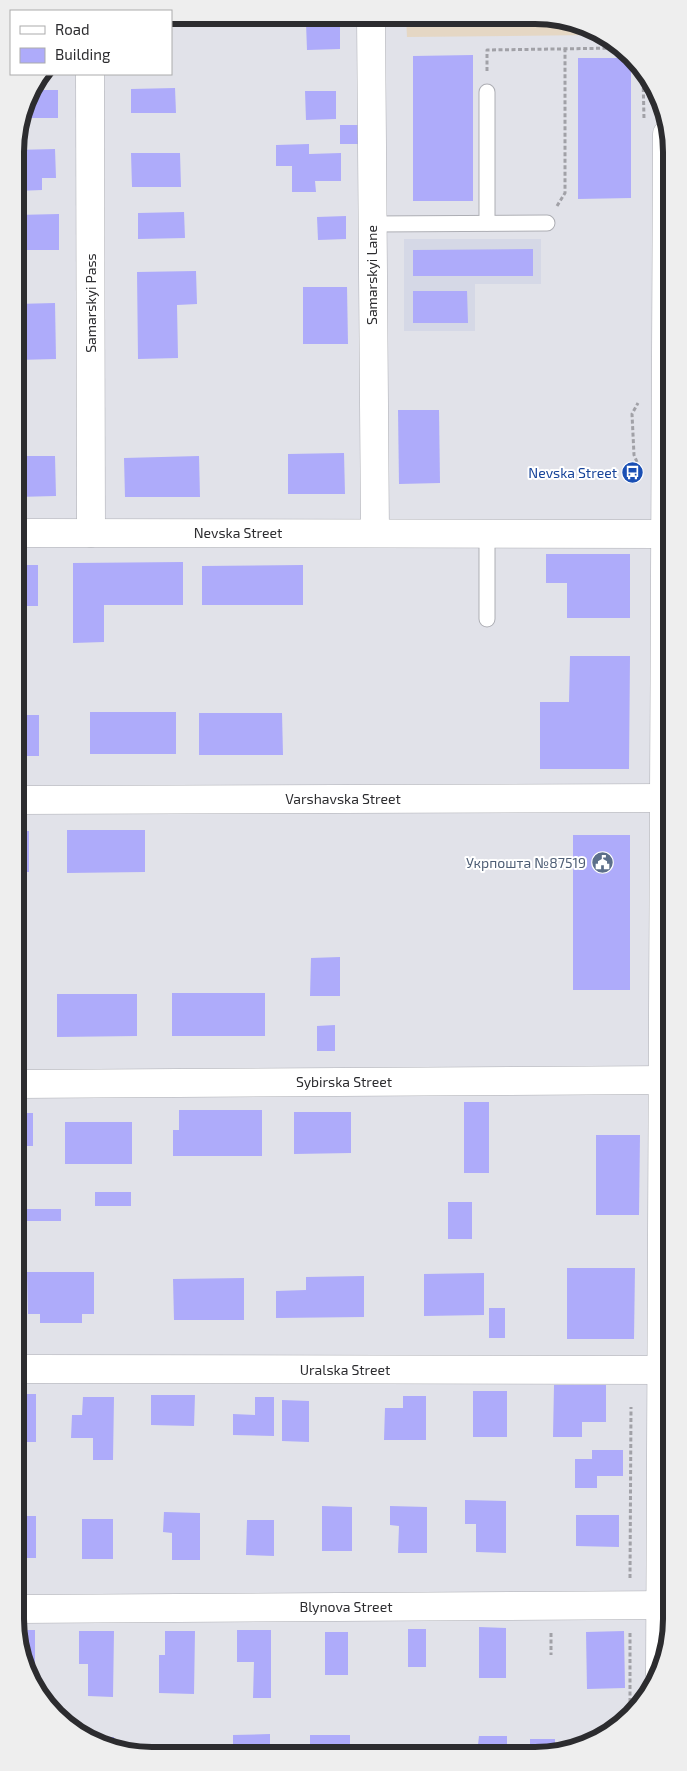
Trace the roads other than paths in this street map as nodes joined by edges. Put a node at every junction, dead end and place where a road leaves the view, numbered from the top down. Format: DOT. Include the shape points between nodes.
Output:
graph roads {
  1 [pos="371,24"];
  2 [pos="90,75"];
  3 [pos="487,92"];
  4 [pos="487,223"];
  5 [pos="547,223"];
  6 [pos="372,224"];
  7 [pos="24,533"];
  8 [pos="91,533"];
  9 [pos="374,534"];
  10 [pos="487,534"];
  11 [pos="663,534"];
  12 [pos="487,619"];
  13 [pos="663,798"];
  14 [pos="24,800"];
  15 [pos="663,1080"];
  16 [pos="24,1084"];
  17 [pos="24,1369"];
  18 [pos="663,1370"];
  19 [pos="663,1605"];
  20 [pos="24,1609"];
  1 -- 6 [label="street, Samarskyi Lane"];
  2 -- 8 [label="street, Samarskyi Pass"];
  3 -- 4 [label="lane"];
  4 -- 5 [label="lane"];
  4 -- 6 [label="lane"];
  6 -- 9 [label="street, Samarskyi Lane"];
  7 -- 8 [label="street, Nevska Street"];
  8 -- 9 [label="street, Nevska Street"];
  9 -- 10 [label="street, Nevska Street"];
  10 -- 11 [label="street, Nevska Street"];
  10 -- 12 [label="lane"];
  13 -- 14 [label="street, Varshavska Street"];
  15 -- 16 [label="street, Sybirska Street"];
  17 -- 18 [label="street, Uralska Street"];
  19 -- 20 [label="street, Blynova Street"];
}
